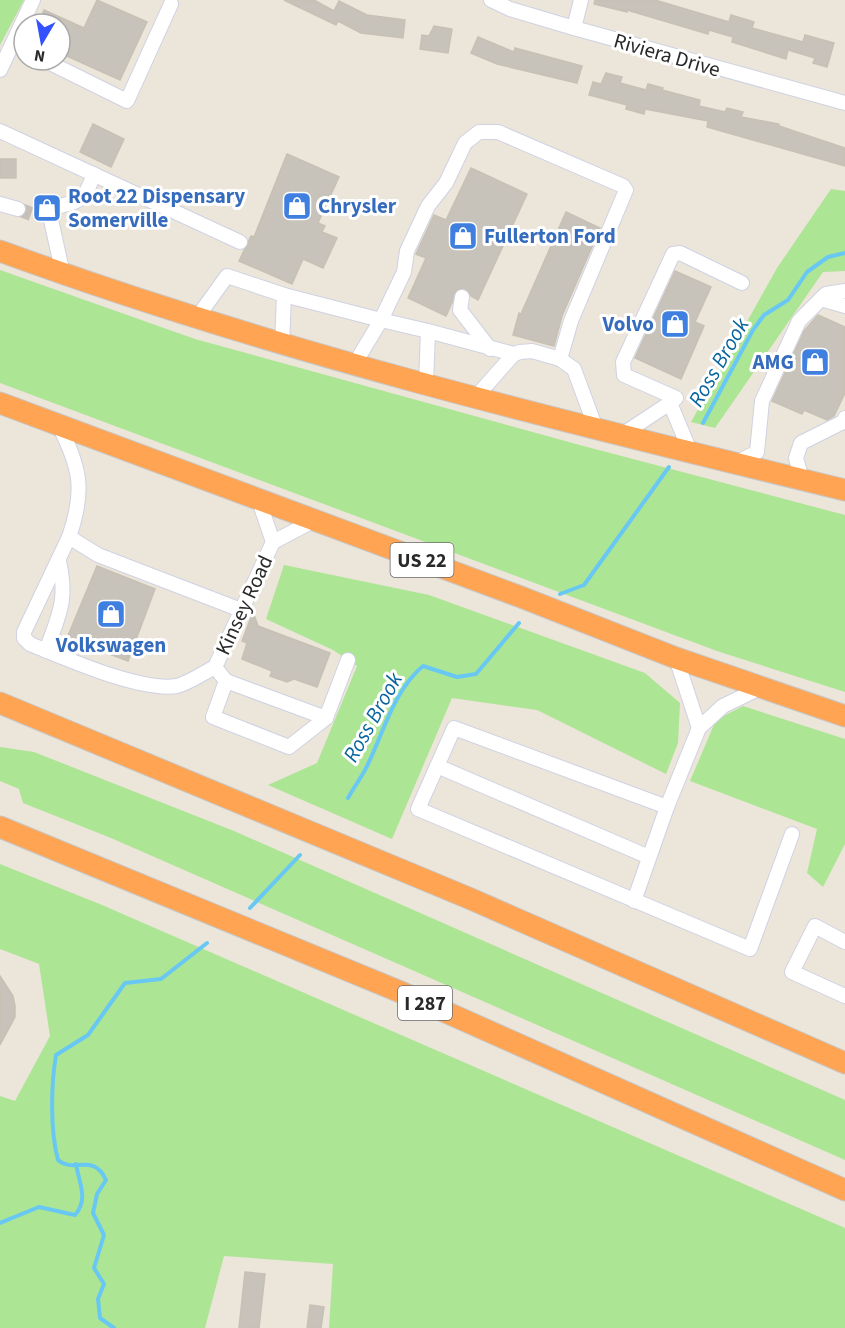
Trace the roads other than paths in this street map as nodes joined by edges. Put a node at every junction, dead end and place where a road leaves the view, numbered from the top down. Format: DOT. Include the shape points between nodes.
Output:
graph roads {
  1 [pos="491,0"];
  2 [pos="581,0"];
  3 [pos="171,4"];
  4 [pos="574,28"];
  5 [pos="12,55"];
  6 [pos="0,70"];
  7 [pos="69,72"];
  8 [pos="845,104"];
  9 [pos="0,131"];
  10 [pos="94,174"];
  11 [pos="0,204"];
  12 [pos="18,209"];
  13 [pos="0,239"];
  14 [pos="240,242"];
  15 [pos="0,251"];
  16 [pos="53,270"];
  17 [pos="742,283"];
  18 [pos="845,291"];
  19 [pos="284,295"];
  20 [pos="462,297"];
  21 [pos="821,299"];
  22 [pos="845,306"];
  23 [pos="196,319"];
  24 [pos="381,320"];
  25 [pos="428,332"];
  26 [pos="282,345"];
  27 [pos="490,349"];
  28 [pos="514,354"];
  29 [pos="560,359"];
  30 [pos="354,365"];
  31 [pos="426,385"];
  32 [pos="475,398"];
  33 [pos="0,403"];
  34 [pos="670,403"];
  35 [pos="845,418"];
  36 [pos="58,424"];
  37 [pos="595,426"];
  38 [pos="623,434"];
  39 [pos="690,451"];
  40 [pos="736,463"];
  41 [pos="802,480"];
  42 [pos="845,490"];
  43 [pos="258,498"];
  44 [pos="315,520"];
  45 [pos="69,537"];
  46 [pos="273,542"];
  47 [pos="59,561"];
  48 [pos="241,610"];
  49 [pos="46,651"];
  50 [pos="676,658"];
  51 [pos="348,660"];
  52 [pos="215,668"];
  53 [pos="226,681"];
  54 [pos="760,688"];
  55 [pos="781,695"];
  56 [pos="0,703"];
  57 [pos="845,716"];
  58 [pos="326,718"];
  59 [pos="845,724"];
  60 [pos="699,728"];
  61 [pos="437,766"];
  62 [pos="667,807"];
  63 [pos="0,827"];
  64 [pos="792,834"];
  65 [pos="649,857"];
  66 [pos="634,901"];
  67 [pos="845,942"];
  68 [pos="845,996"];
  69 [pos="845,1063"];
  70 [pos="845,1190"];
  1 -- 4 [label="street, Riviera Drive"];
  2 -- 4 [label="street"];
  3 -- 7 [label="street" via="127,100"];
  4 -- 8 [label="street, Riviera Drive"];
  5 -- 6 [label="street"];
  9 -- 10 [label="street"];
  10 -- 14 [label="street"];
  10 -- 16 [label="street" via="84,197 55,207 44,218"];
  11 -- 12 [label="street"];
  13 -- 16 [label="highway"];
  15 -- 16 [label="highway"];
  16 -- 23 [label="highway"];
  17 -- 34 [label="street" via="680,253 673,254 623,362 624,375 676,398"];
  18 -- 21 [label="street" via="826,294"];
  19 -- 23 [label="street" via="227,276"];
  19 -- 24 [label="street"];
  19 -- 26 [label="street"];
  20 -- 27 [label="street" via="460,310"];
  21 -- 22 [label="street"];
  21 -- 40 [label="street" via="799,321 762,401 757,452"];
  23 -- 26 [label="highway"];
  24 -- 25 [label="street"];
  24 -- 29 [label="street" via="404,272 406,251 428,206 446,183 465,143 479,132 489,130 613,181 626,190 571,321"];
  24 -- 30 [label="street"];
  25 -- 27 [label="street"];
  25 -- 31 [label="street"];
  26 -- 30 [label="highway"];
  27 -- 28 [label="street"];
  28 -- 29 [label="street" via="532,351"];
  28 -- 32 [label="street"];
  29 -- 37 [label="street" via="574,369"];
  30 -- 31 [label="highway"];
  31 -- 32 [label="highway"];
  32 -- 37 [label="highway"];
  33 -- 36 [label="highway, US 22"];
  34 -- 38 [label="street"];
  34 -- 39 [label="street"];
  35 -- 41 [label="street" via="801,443 796,458"];
  36 -- 43 [label="highway, US 22"];
  36 -- 45 [label="street" via="70,448 81,487"];
  37 -- 38 [label="highway"];
  38 -- 39 [label="highway"];
  39 -- 40 [label="highway"];
  40 -- 41 [label="highway"];
  41 -- 42 [label="highway"];
  43 -- 44 [label="highway, US 22"];
  43 -- 46 [label="street"];
  44 -- 46 [label="street"];
  44 -- 50 [label="highway, US 22"];
  45 -- 47 [label="street"];
  45 -- 48 [label="street" via="98,555"];
  46 -- 48 [label="street, Kinsey Road"];
  47 -- 49 [label="street" via="64,599"];
  47 -- 49 [label="street" via="24,635 27,643"];
  48 -- 52 [label="street, Kinsey Road"];
  49 -- 52 [label="street" via="158,687 179,686"];
  50 -- 54 [label="highway, US 22"];
  50 -- 60 [label="street"];
  51 -- 58 [label="street"];
  52 -- 53 [label="street"];
  53 -- 58 [label="street"];
  53 -- 58 [label="street" via="213,717 289,747"];
  54 -- 55 [label="highway, US 22"];
  54 -- 60 [label="street" via="723,706"];
  55 -- 57 [label="highway, US 22"];
  55 -- 59 [label="highway"];
  56 -- 69 [label="highway" via="461,895"];
  60 -- 62 [label="street"];
  61 -- 62 [label="street" via="454,728"];
  61 -- 65 [label="street"];
  61 -- 66 [label="street" via="418,809"];
  62 -- 65 [label="street"];
  63 -- 70 [label="highway, I 287" via="403,993"];
  64 -- 66 [label="street" via="750,949"];
  65 -- 66 [label="street"];
  67 -- 68 [label="street" via="815,926 792,972"];
}
